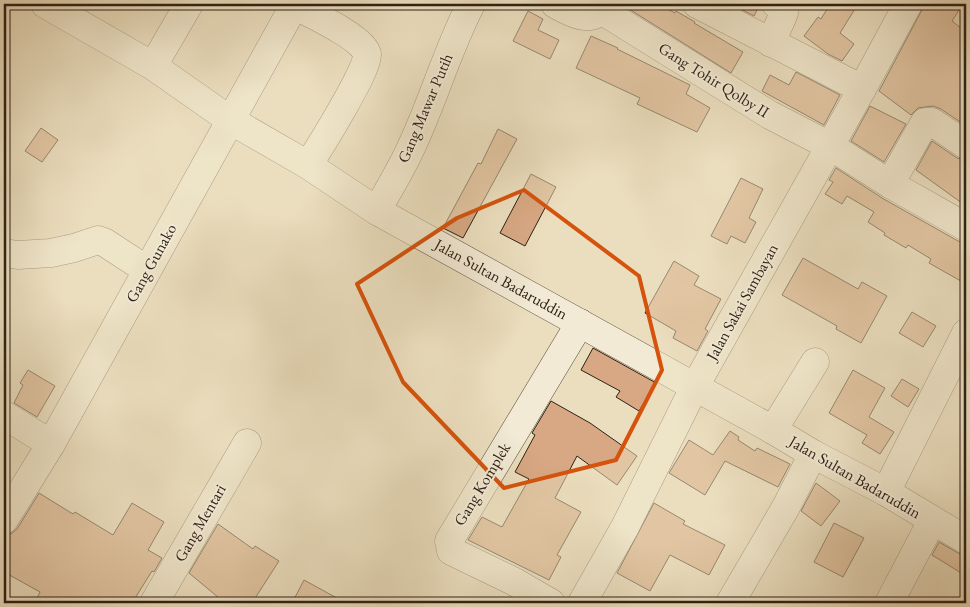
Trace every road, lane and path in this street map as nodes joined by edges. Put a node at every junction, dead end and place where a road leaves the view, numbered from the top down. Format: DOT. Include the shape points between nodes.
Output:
graph roads {
  1 [pos="190,4"];
  2 [pos="471,4"];
  3 [pos="555,4"];
  4 [pos="697,4"];
  5 [pos="776,4"];
  6 [pos="908,4"];
  7 [pos="286,5"];
  8 [pos="53,6"];
  9 [pos="602,7"];
  10 [pos="771,43"];
  11 [pos="153,66"];
  12 [pos="862,89"];
  13 [pos="230,120"];
  14 [pos="966,145"];
  15 [pos="830,146"];
  16 [pos="308,165"];
  17 [pos="890,184"];
  18 [pos="377,211"];
  19 [pos="965,224"];
  20 [pos="4,253"];
  21 [pos="147,270"];
  22 [pos="580,323"];
  23 [pos="966,333"];
  24 [pos="816,362"];
  25 [pos="694,388"];
  26 [pos="4,415"];
  27 [pos="773,430"];
  28 [pos="247,443"];
  29 [pos="50,444"];
  30 [pos="813,454"];
  31 [pos="886,492"];
  32 [pos="4,520"];
  33 [pos="932,521"];
  34 [pos="965,536"];
  35 [pos="154,603"];
  36 [pos="551,603"];
  37 [pos="582,603"];
  38 [pos="730,603"];
  39 [pos="888,603"];
  1 -- 11 [label="street"];
  2 -- 18 [label="street, Gang Mawar Putih" via="455,34 409,153"];
  3 -- 9 [label="street" via="582,16 596,14"];
  4 -- 10 [label="street"];
  5 -- 10 [label="street" via="784,12"];
  6 -- 12 [label="street, Jalan Sakai Sambayan"];
  7 -- 13 [label="street, Gang Gunako"];
  7 -- 16 [label="street" via="348,34 367,53 358,78"];
  8 -- 11 [label="street, Jalan Sultan Badaruddin"];
  9 -- 15 [label="street, Gang Tohir Qolby II" via="770,115"];
  10 -- 12 [label="street"];
  11 -- 13 [label="street, Jalan Sultan Badaruddin"];
  12 -- 15 [label="street, Jalan Sakai Sambayan"];
  13 -- 16 [label="street, Jalan Sultan Badaruddin"];
  13 -- 21 [label="street, Gang Gunako"];
  14 -- 17 [label="street" via="932,122 925,122"];
  15 -- 17 [label="street, Gang Tohir Qolby II"];
  15 -- 25 [label="street, Jalan Sakai Sambayan"];
  16 -- 18 [label="street, Jalan Sultan Badaruddin"];
  17 -- 19 [label="street, Gang Tohir Qolby II"];
  18 -- 22 [label="street, Jalan Sultan Badaruddin"];
  20 -- 21 [label="street" via="51,253 98,240"];
  21 -- 29 [label="street, Gang Gunako"];
  22 -- 25 [label="street, Jalan Sultan Badaruddin"];
  22 -- 36 [label="street, Gang Komplek" via="449,541 451,551"];
  23 -- 31 [label="street"];
  24 -- 27 [label="street"];
  25 -- 27 [label="street, Jalan Sultan Badaruddin"];
  25 -- 37 [label="street, Jalan Sakai Sambayan" via="625,527"];
  26 -- 29 [label="street"];
  27 -- 30 [label="street, Jalan Sultan Badaruddin"];
  28 -- 35 [label="street, Gang Mentari"];
  29 -- 32 [label="street, Gang Gunako"];
  30 -- 31 [label="street, Jalan Sultan Badaruddin"];
  30 -- 38 [label="street"];
  31 -- 33 [label="street, Jalan Sultan Badaruddin"];
  33 -- 34 [label="street, Jalan Sultan Badaruddin"];
  33 -- 39 [label="street"];
}
